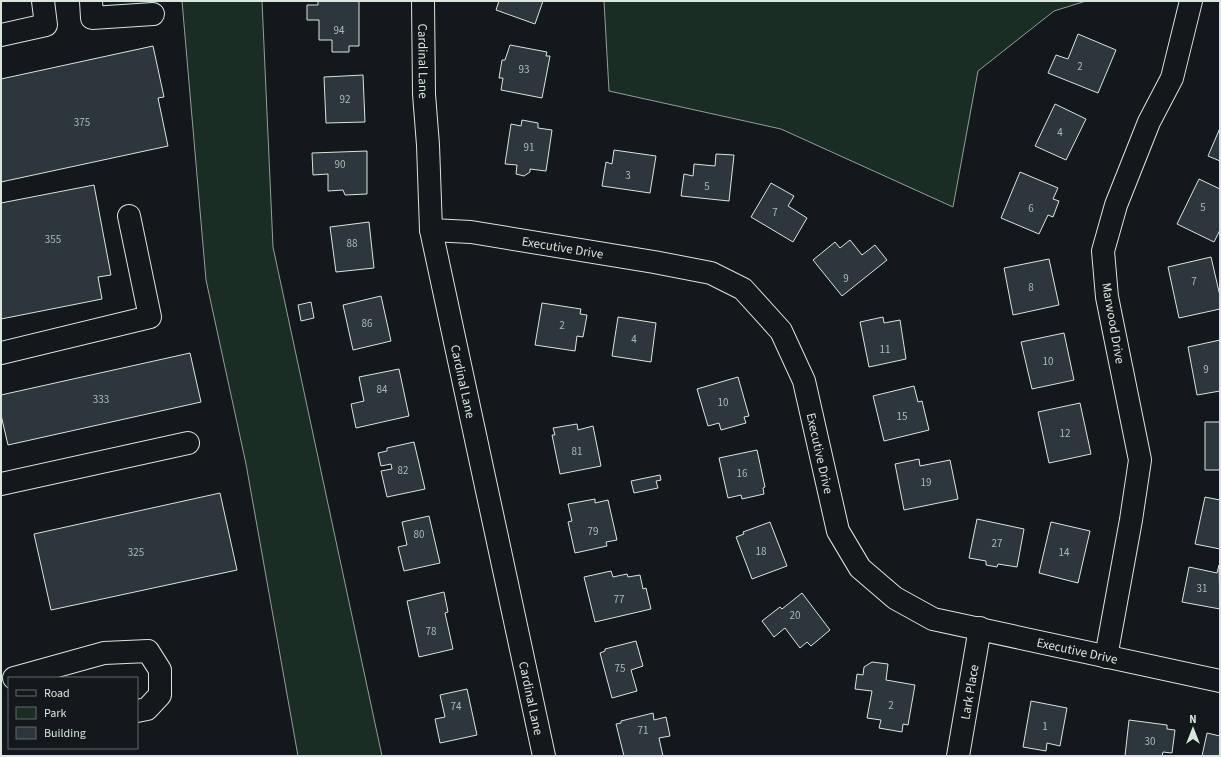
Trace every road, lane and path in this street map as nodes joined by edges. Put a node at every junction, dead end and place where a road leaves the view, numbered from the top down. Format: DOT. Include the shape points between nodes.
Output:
graph roads {
  1 [pos="43,1"];
  2 [pos="91,1"];
  3 [pos="423,1"];
  4 [pos="1191,1"];
  5 [pos="154,14"];
  6 [pos="1,35"];
  7 [pos="129,216"];
  8 [pos="431,230"];
  9 [pos="1,353"];
  10 [pos="188,443"];
  11 [pos="1,484"];
  12 [pos="980,628"];
  13 [pos="1106,657"];
  14 [pos="64,671"];
  15 [pos="21,677"];
  16 [pos="1220,681"];
  17 [pos="138,711"];
  18 [pos="544,756"];
  19 [pos="958,756"];
  1 -- 6 [label="street" via="46,25"];
  2 -- 5 [label="street" via="92,18"];
  3 -- 8 [label="street, Cardinal Lane" via="424,94"];
  4 -- 13 [label="street, Marwood Drive" via="1172,78 1149,122 1116,205 1103,251 1107,297 1140,460"];
  7 -- 9 [label="street" via="150,317"];
  8 -- 12 [label="street, Executive Drive" via="471,232 654,262 711,273 743,289 781,331 804,381 838,531 860,568 895,598 934,619"];
  8 -- 18 [label="street, Cardinal Lane"];
  10 -- 11 [label="street"];
  12 -- 13 [label="street, Executive Drive"];
  12 -- 19 [label="street, Lark Place"];
  13 -- 16 [label="street, Executive Drive"];
  14 -- 15 [label="street"];
  14 -- 17 [label="street" via="104,654 148,651 160,670 160,695 147,709"];
}
